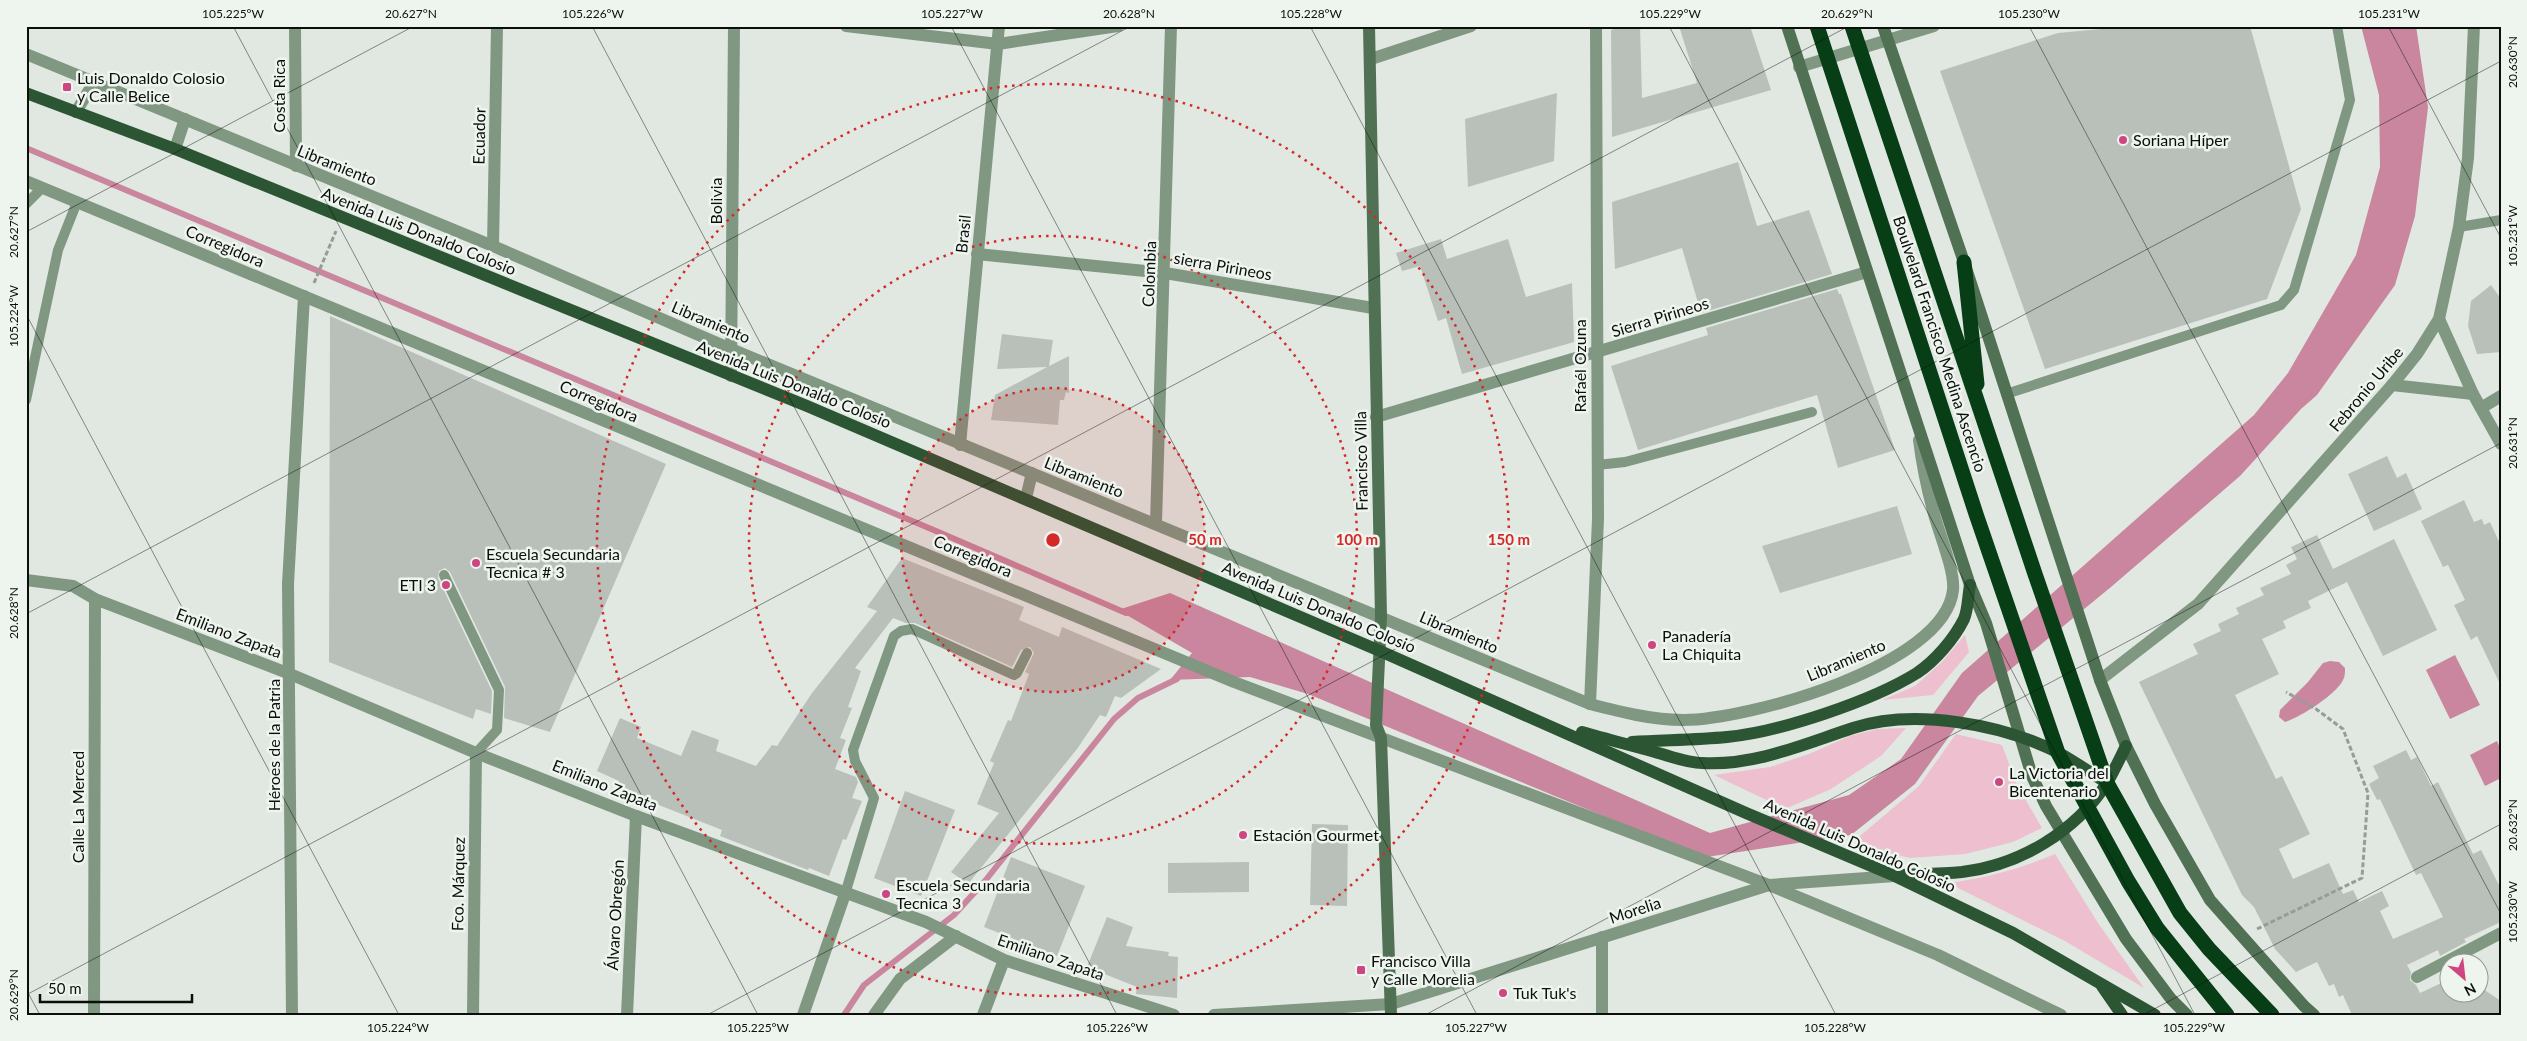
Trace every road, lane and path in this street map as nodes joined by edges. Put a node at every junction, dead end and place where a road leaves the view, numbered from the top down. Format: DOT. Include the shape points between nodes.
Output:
graph roads {
  1 [pos="295,26"];
  2 [pos="497,26"];
  3 [pos="734,26"];
  4 [pos="846,26"];
  5 [pos="999,26"];
  6 [pos="1118,26"];
  7 [pos="1171,26"];
  8 [pos="1369,26"];
  9 [pos="1471,26"];
  10 [pos="1596,26"];
  11 [pos="1787,26"];
  12 [pos="1817,26"];
  13 [pos="1852,26"];
  14 [pos="1883,26"];
  15 [pos="1934,26"];
  16 [pos="2336,26"];
  17 [pos="2474,26"];
  18 [pos="1888,41"];
  19 [pos="998,44"];
  20 [pos="1860,49"];
  21 [pos="26,54"];
  22 [pos="1370,58"];
  23 [pos="1828,58"];
  24 [pos="1799,67"];
  25 [pos="94,82"];
  26 [pos="26,93"];
  27 [pos="76,112"];
  28 [pos="185,119"];
  29 [pos="176,149"];
  30 [pos="296,166"];
  31 [pos="26,181"];
  32 [pos="42,188"];
  33 [pos="77,202"];
  34 [pos="26,204"];
  35 [pos="2501,220"];
  36 [pos="2459,227"];
  37 [pos="493,246"];
  38 [pos="329,247"];
  39 [pos="977,254"];
  40 [pos="1964,262"];
  41 [pos="1867,272"];
  42 [pos="1165,273"];
  43 [pos="314,283"];
  44 [pos="304,296"];
  45 [pos="1373,308"];
  46 [pos="2439,318"];
  47 [pos="731,349"];
  48 [pos="1595,353"];
  49 [pos="730,376"];
  50 [pos="2392,385"];
  51 [pos="2006,394"];
  52 [pos="2473,394"];
  53 [pos="2501,396"];
  54 [pos="26,400"];
  55 [pos="2482,408"];
  56 [pos="1812,412"];
  57 [pos="1980,412"];
  58 [pos="1376,417"];
  59 [pos="1916,418"];
  60 [pos="2501,444"];
  61 [pos="960,445"];
  62 [pos="1597,466"];
  63 [pos="1032,474"];
  64 [pos="1026,498"];
  65 [pos="1156,523"];
  66 [pos="444,575"];
  67 [pos="26,580"];
  68 [pos="1970,586"];
  69 [pos="95,599"];
  70 [pos="1381,617"];
  71 [pos="1380,651"];
  72 [pos="1027,653"];
  73 [pos="290,674"];
  74 [pos="2100,680"];
  75 [pos="2286,692"];
  76 [pos="1590,704"];
  77 [pos="1543,721"];
  78 [pos="2020,736"];
  79 [pos="1381,738"];
  80 [pos="1620,742"];
  81 [pos="2126,746"];
  82 [pos="476,753"];
  83 [pos="2058,753"];
  84 [pos="2107,782"];
  85 [pos="2088,809"];
  86 [pos="636,816"];
  87 [pos="2060,833"];
  88 [pos="1895,876"];
  89 [pos="1768,885"];
  90 [pos="845,894"];
  91 [pos="951,933"];
  92 [pos="2501,933"];
  93 [pos="2243,936"];
  94 [pos="1602,938"];
  95 [pos="1004,960"];
  96 [pos="2417,977"];
  97 [pos="2100,982"];
  98 [pos="1391,1009"];
  99 [pos="94,1015"];
  100 [pos="292,1015"];
  101 [pos="473,1015"];
  102 [pos="627,1015"];
  103 [pos="803,1015"];
  104 [pos="874,1015"];
  105 [pos="983,1015"];
  106 [pos="1174,1015"];
  107 [pos="1214,1015"];
  108 [pos="1602,1015"];
  109 [pos="2061,1015"];
  110 [pos="2122,1015"];
  111 [pos="2155,1015"];
  112 [pos="2187,1015"];
  113 [pos="2228,1015"];
  114 [pos="2272,1015"];
  115 [pos="2314,1015"];
  1 -- 30 [label="street, Costa Rica"];
  2 -- 37 [label="street, Ecuador"];
  3 -- 47 [label="street, Bolivia"];
  4 -- 19 [label="street"];
  5 -- 19 [label="street, Brasil"];
  6 -- 19 [label="street"];
  7 -- 42 [label="street, Colombia"];
  8 -- 22 [label="street, Francisco Villa"];
  9 -- 22 [label="street"];
  10 -- 48 [label="street, Rafaél Ozuna"];
  11 -- 24 [label="street"];
  12 -- 23 [label="highway, Boulvelard Francisco Medina Ascencio"];
  13 -- 20 [label="highway, Boulvelard Francisco Medina Ascencio"];
  14 -- 18 [label="street"];
  15 -- 18 [label="street"];
  16 -- 51 [label="lane" via="2350,100 2294,290 2281,305"];
  17 -- 36 [label="street, Febronio Uribe" via="2468,158"];
  18 -- 20 [label="street"];
  18 -- 40 [label="street"];
  19 -- 39 [label="street, Brasil"];
  20 -- 23 [label="street"];
  20 -- 57 [label="highway, Boulvelard Francisco Medina Ascencio"];
  21 -- 25 [label="street, Libramiento"];
  22 -- 45 [label="street, Francisco Villa"];
  23 -- 24 [label="street"];
  23 -- 83 [label="highway, Boulvelard Francisco Medina Ascencio" via="1976,514"];
  24 -- 41 [label="street"];
  25 -- 27 [label="street"];
  25 -- 28 [label="street, Libramiento"];
  26 -- 27 [label="main road, Avenida Luis Donaldo Colosio"];
  27 -- 29 [label="main road, Avenida Luis Donaldo Colosio"];
  28 -- 29 [label="street"];
  28 -- 30 [label="street, Libramiento"];
  29 -- 49 [label="main road, Avenida Luis Donaldo Colosio"];
  30 -- 37 [label="street, Libramiento"];
  31 -- 32 [label="street, Corregidora"];
  32 -- 33 [label="street, Corregidora"];
  32 -- 34 [label="lane"];
  33 -- 44 [label="street, Corregidora"];
  33 -- 54 [label="lane" via="58,250"];
  35 -- 36 [label="lane"];
  36 -- 46 [label="street, Febronio Uribe"];
  37 -- 47 [label="street, Libramiento"];
  38 -- 43 [label="path"];
  39 -- 42 [label="street, sierra Pirineos"];
  39 -- 61 [label="street, Brasil"];
  40 -- 51 [label="street"];
  40 -- 57 [label="highway"];
  41 -- 48 [label="street, Sierra Pirineos"];
  41 -- 59 [label="street"];
  42 -- 45 [label="street, sierra Pirineos"];
  42 -- 65 [label="street, Colombia"];
  44 -- 73 [label="street, Héroes de la Patria" via="288,584"];
  44 -- 79 [label="street, Corregidora" via="1234,682"];
  45 -- 58 [label="street, Francisco Villa"];
  46 -- 50 [label="street, Febronio Uribe" via="2417,354"];
  46 -- 52 [label="street"];
  47 -- 49 [label="street, Bolivia"];
  47 -- 61 [label="street, Libramiento"];
  48 -- 58 [label="street, Sierra Pirineos"];
  48 -- 62 [label="street, Rafaél Ozuna"];
  49 -- 64 [label="main road, Avenida Luis Donaldo Colosio"];
  50 -- 52 [label="street"];
  50 -- 74 [label="street, Febronio Uribe" via="2198,604"];
  51 -- 74 [label="street"];
  52 -- 55 [label="street"];
  53 -- 55 [label="street"];
  55 -- 60 [label="street"];
  56 -- 62 [label="lane" via="1625,462"];
  57 -- 84 [label="highway, Boulvelard Francisco Medina Ascencio"];
  58 -- 70 [label="street, Francisco Villa"];
  59 -- 68 [label="street"];
  59 -- 76 [label="street, Libramiento" via="1923,467 1945,546 1953,590 1948,608 1927,635 1892,660 1800,697 1748,712 1683,720 1640,716"];
  61 -- 63 [label="street, Libramiento"];
  62 -- 76 [label="street, Rafaél Ozuna" via="1598,519"];
  63 -- 64 [label="street"];
  63 -- 65 [label="street, Libramiento"];
  64 -- 71 [label="main road, Avenida Luis Donaldo Colosio"];
  65 -- 70 [label="street, Libramiento"];
  66 -- 82 [label="lane" via="499,690 497,730"];
  67 -- 69 [label="street, Emiliano Zapata" via="73,586"];
  68 -- 78 [label="street" via="1986,623"];
  68 -- 80 [label="main road" via="1965,617 1952,638 1918,672 1852,704 1768,730 1728,737"];
  69 -- 73 [label="street, Emiliano Zapata"];
  69 -- 99 [label="street, Calle La Merced"];
  70 -- 71 [label="street, Francisco Villa"];
  70 -- 76 [label="street, Libramiento"];
  71 -- 77 [label="main road, Avenida Luis Donaldo Colosio"];
  71 -- 79 [label="street, Francisco Villa" via="1376,725"];
  72 -- 90 [label="lane" via="1014,675 912,629 894,636 853,750 855,761 874,798"];
  73 -- 82 [label="street, Emiliano Zapata"];
  73 -- 100 [label="street, Héroes de la Patria"];
  74 -- 81 [label="street"];
  75 -- 93 [label="path" via="2343,729 2368,793 2362,878"];
  77 -- 80 [label="main road, Avenida Luis Donaldo Colosio"];
  77 -- 88 [label="main road, Avenida Luis Donaldo Colosio"];
  78 -- 80 [label="main road, Avenida Luis Donaldo Colosio" via="1935,719 1879,720 1818,742 1758,758 1701,764"];
  78 -- 83 [label="main road"];
  78 -- 87 [label="street" via="2032,776"];
  79 -- 89 [label="street, Corregidora"];
  79 -- 98 [label="street, Francisco Villa"];
  81 -- 84 [label="main road"];
  81 -- 93 [label="street" via="2210,900"];
  82 -- 86 [label="street, Emiliano Zapata"];
  82 -- 101 [label="street, Fco. Márquez"];
  83 -- 84 [label="main road"];
  83 -- 85 [label="highway, Boulvelard Francisco Medina Ascencio"];
  84 -- 85 [label="main road"];
  84 -- 114 [label="highway, Boulvelard Francisco Medina Ascencio" via="2180,913 2209,949"];
  85 -- 87 [label="main road"];
  85 -- 113 [label="highway, Boulvelard Francisco Medina Ascencio" via="2157,928"];
  86 -- 90 [label="street, Emiliano Zapata"];
  86 -- 102 [label="street, Álvaro Obregón"];
  87 -- 88 [label="main road" via="2003,862 1963,872"];
  87 -- 112 [label="street" via="2126,939"];
  88 -- 89 [label="street, Morelia"];
  88 -- 97 [label="main road, Avenida Luis Donaldo Colosio" via="2013,933"];
  89 -- 94 [label="street, Morelia"];
  89 -- 109 [label="street, Corregidora" via="1938,956"];
  90 -- 91 [label="street, Emiliano Zapata"];
  90 -- 103 [label="street"];
  91 -- 95 [label="street, Emiliano Zapata"];
  91 -- 104 [label="street" via="900,979"];
  92 -- 96 [label="street"];
  93 -- 115 [label="street"];
  94 -- 98 [label="street, Morelia"];
  94 -- 108 [label="street"];
  95 -- 105 [label="street"];
  95 -- 106 [label="street, Emiliano Zapata"];
  97 -- 110 [label="main road"];
  97 -- 111 [label="main road, Avenida Luis Donaldo Colosio"];
  98 -- 107 [label="street"];
}
